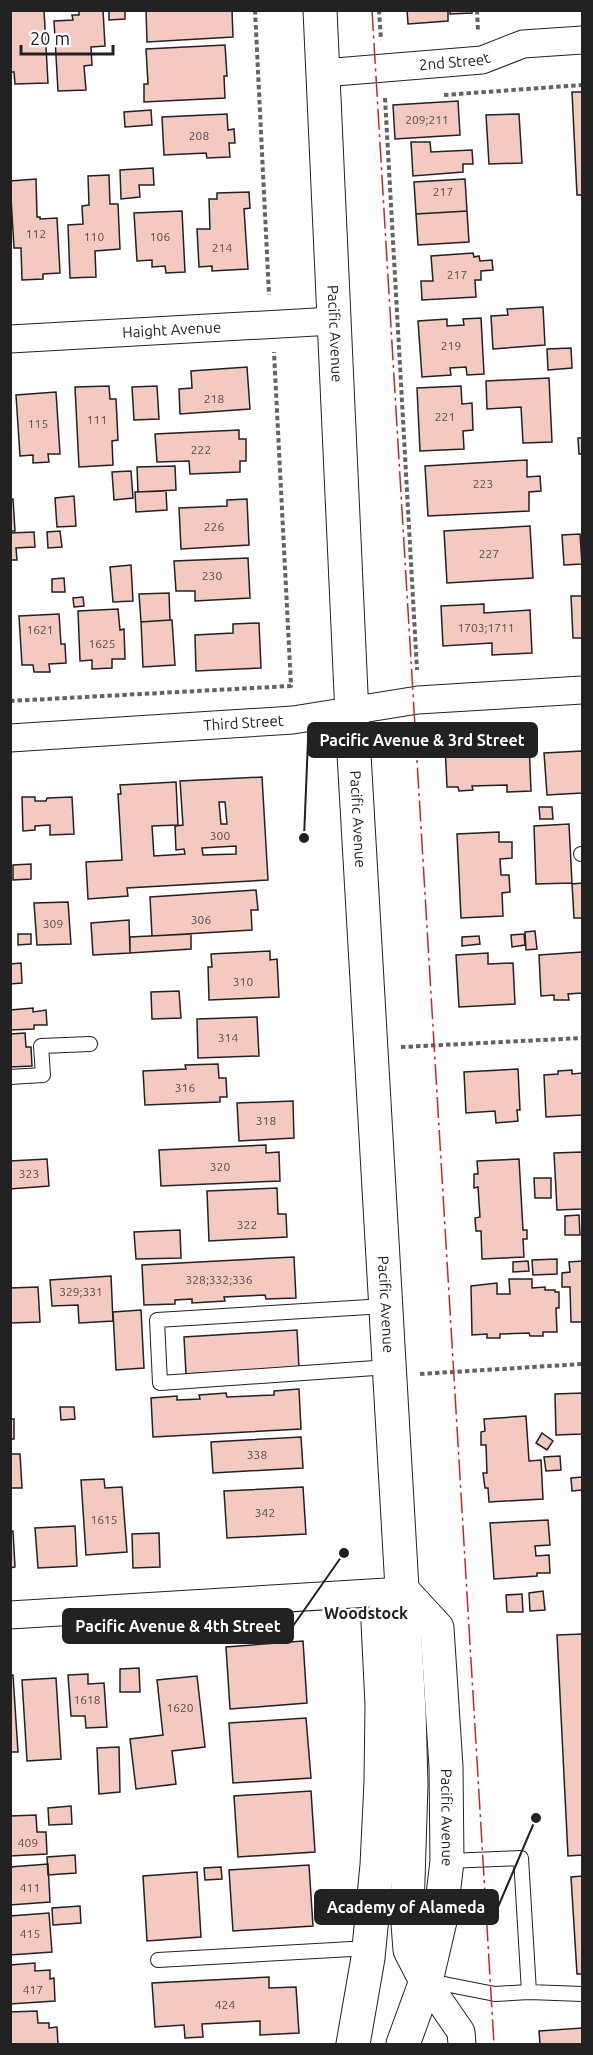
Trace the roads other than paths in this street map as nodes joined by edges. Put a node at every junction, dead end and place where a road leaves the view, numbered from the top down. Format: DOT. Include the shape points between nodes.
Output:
graph roads {
  1 [pos="320,10"];
  2 [pos="582,40"];
  3 [pos="323,73"];
  4 [pos="333,321"];
  5 [pos="10,339"];
  6 [pos="582,690"];
  7 [pos="352,711"];
  8 [pos="10,738"];
  9 [pos="90,1044"];
  10 [pos="10,1077"];
  11 [pos="385,1306"];
  12 [pos="389,1371"];
  13 [pos="403,1591"];
  14 [pos="10,1615"];
  15 [pos="447,1861"];
  16 [pos="368,1953"];
  17 [pos="158,1960"];
  18 [pos="426,1981"];
  19 [pos="529,1992"];
  20 [pos="582,1995"];
  21 [pos="353,2044"];
  22 [pos="403,2044"];
  23 [pos="462,2044"];
  1 -- 3 [label="street, Pacific Avenue"];
  2 -- 3 [label="street, 2nd Street" via="523,44 482,60"];
  3 -- 4 [label="street, Pacific Avenue"];
  4 -- 5 [label="street, Haight Avenue"];
  4 -- 7 [label="street, Pacific Avenue"];
  6 -- 7 [label="street, Third Street" via="418,700"];
  7 -- 8 [label="street, Third Street" via="293,720"];
  7 -- 11 [label="street, Pacific Avenue"];
  9 -- 10 [label="lane" via="41,1046 43,1075"];
  11 -- 12 [label="street, Pacific Avenue"];
  11 -- 12 [label="lane" via="157,1320 160,1383"];
  12 -- 13 [label="street, Pacific Avenue"];
  13 -- 14 [label="street"];
  13 -- 15 [label="street, Pacific Avenue" via="436,1628 446,1767"];
  13 -- 16 [label="street" via="378,1623 381,1782"];
  13 -- 18 [label="street" via="411,1785 406,1911 410,1950"];
  15 -- 18 [label="street, Pacific Avenue" via="440,1921"];
  15 -- 19 [label="lane" via="521,1858"];
  16 -- 17 [label="lane"];
  16 -- 21 [label="street"];
  18 -- 19 [label="lane" via="495,1994"];
  18 -- 22 [label="street, Pacific Avenue"];
  18 -- 23 [label="street" via="461,2031"];
  19 -- 20 [label="lane"];
}
